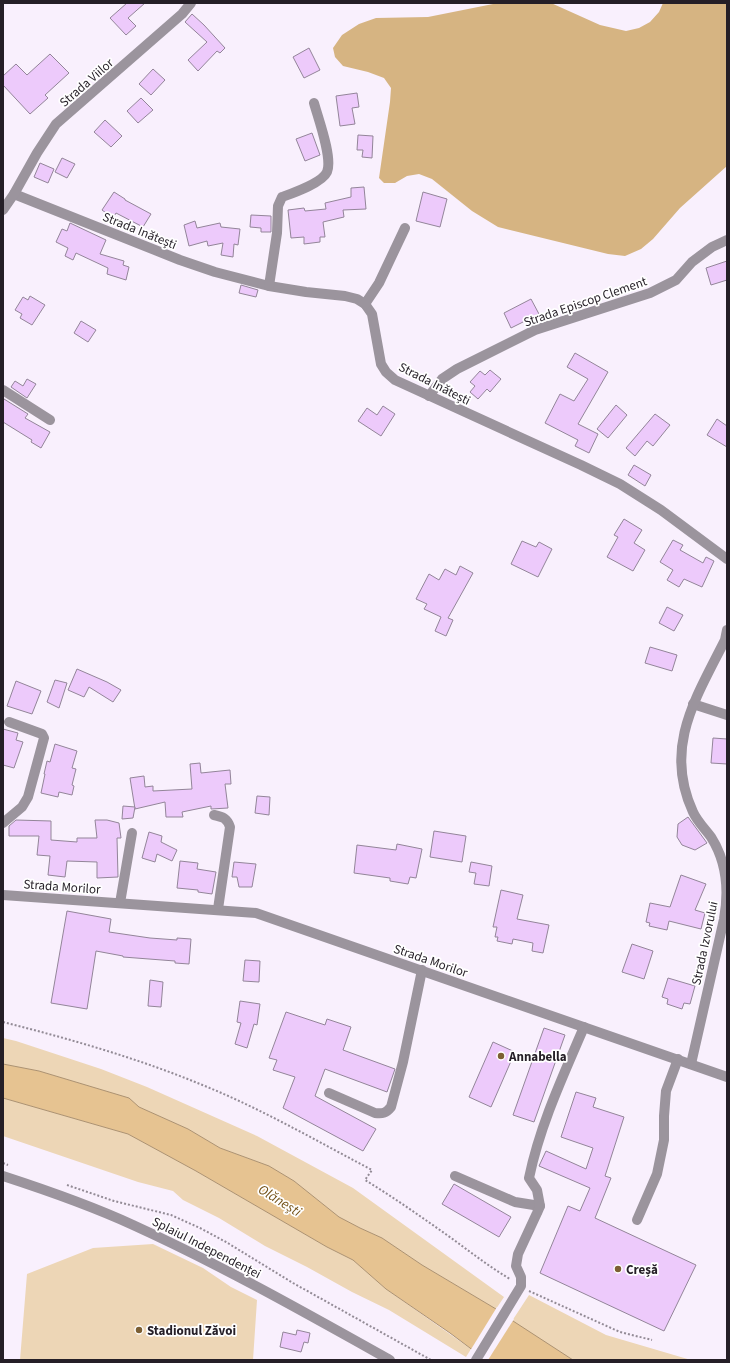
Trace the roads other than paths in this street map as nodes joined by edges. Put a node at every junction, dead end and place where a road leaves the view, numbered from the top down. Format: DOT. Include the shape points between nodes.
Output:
graph roads {
  1 [pos="191,3"];
  2 [pos="314,103"];
  3 [pos="14,194"];
  4 [pos="3,210"];
  5 [pos="405,228"];
  6 [pos="727,240"];
  7 [pos="269,286"];
  8 [pos="365,304"];
  9 [pos="3,390"];
  10 [pos="429,396"];
  11 [pos="50,420"];
  12 [pos="727,560"];
  13 [pos="727,630"];
  14 [pos="726,641"];
  15 [pos="693,704"];
  16 [pos="727,715"];
  17 [pos="9,722"];
  18 [pos="214,815"];
  19 [pos="3,823"];
  20 [pos="132,833"];
  21 [pos="3,895"];
  22 [pos="120,903"];
  23 [pos="218,909"];
  24 [pos="422,970"];
  25 [pos="584,1027"];
  26 [pos="678,1059"];
  27 [pos="691,1064"];
  28 [pos="727,1076"];
  29 [pos="329,1093"];
  30 [pos="3,1176"];
  31 [pos="455,1176"];
  32 [pos="540,1206"];
  33 [pos="637,1220"];
  34 [pos="390,1360"];
  35 [pos="476,1360"];
  1 -- 3 [label="street, Strada Viilor" via="182,14 56,124"];
  2 -- 7 [label="street" via="325,140 328,162 326,173 318,180 282,197 278,206 277,233"];
  3 -- 4 [label="street"];
  3 -- 7 [label="street, Strada Inătești" via="180,260"];
  5 -- 8 [label="street" via="379,283"];
  6 -- 10 [label="street, Strada Episcop Clement" via="712,247 692,262 676,280 650,293 535,330 457,369 442,380"];
  7 -- 8 [label="street, Strada Inătești" via="345,296 358,299"];
  8 -- 10 [label="street, Strada Inătești" via="372,314 381,364 386,372 396,380"];
  9 -- 11 [label="street"];
  10 -- 12 [label="street, Strada Inătești" via="620,484 661,510"];
  13 -- 14 [label="street, Strada Izvorului"];
  14 -- 15 [label="street, Strada Izvorului"];
  15 -- 16 [label="street"];
  15 -- 27 [label="street, Strada Izvorului" via="683,734 683,785 694,814 711,837 722,859 727,903"];
  17 -- 19 [label="street" via="42,734 44,738 28,797 22,807"];
  18 -- 23 [label="street" via="225,818 230,827"];
  20 -- 22 [label="street"];
  21 -- 22 [label="street, Strada Morilor"];
  22 -- 23 [label="street, Strada Morilor"];
  23 -- 24 [label="street, Strada Morilor" via="268,916"];
  24 -- 25 [label="street, Strada Morilor"];
  24 -- 29 [label="street" via="391,1107 381,1114"];
  25 -- 26 [label="street, Strada Morilor"];
  25 -- 32 [label="street" via="548,1113 533,1160 529,1178 537,1190"];
  26 -- 27 [label="street, Strada Morilor"];
  26 -- 33 [label="street" via="666,1091 664,1140 657,1174"];
  27 -- 28 [label="street, Strada Morilor"];
  30 -- 34 [label="street, Splaiul Independenței" via="132,1224 217,1266"];
  31 -- 32 [label="street" via="514,1202"];
  32 -- 35 [label="street" via="518,1254 516,1266 521,1276 521,1286"];
}
